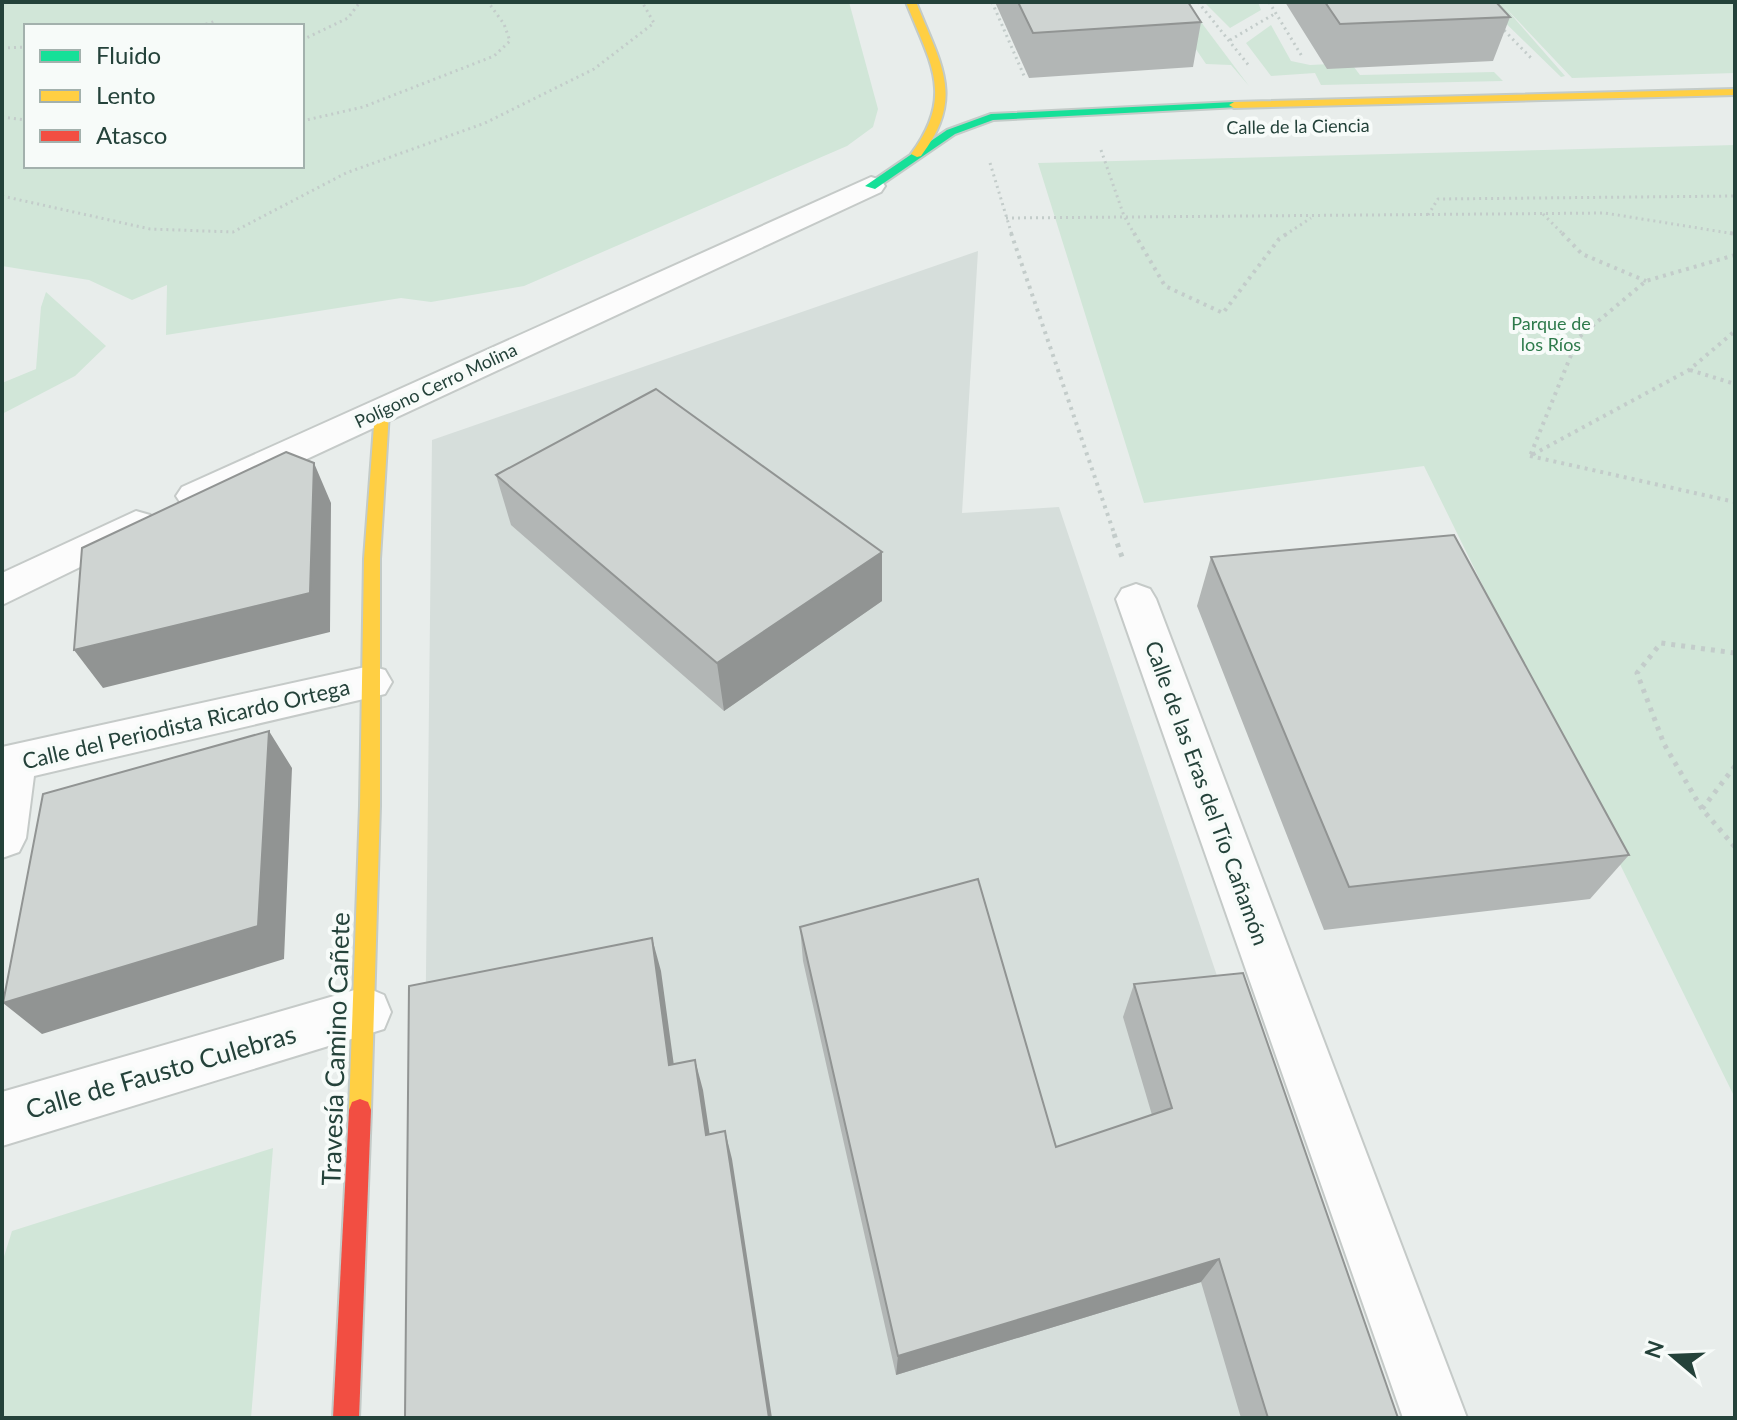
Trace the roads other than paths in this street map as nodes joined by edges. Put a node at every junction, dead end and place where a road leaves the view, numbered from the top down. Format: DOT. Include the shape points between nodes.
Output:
graph roads {
  1 [pos="911,2"];
  2 [pos="1735,92"];
  3 [pos="943,94"];
  4 [pos="983,123"];
  5 [pos="1017,134"];
  6 [pos="957,152"];
  7 [pos="916,154"];
  8 [pos="871,186"];
  9 [pos="382,412"];
  10 [pos="2,590"];
  11 [pos="1136,599"];
  12 [pos="370,682"];
  13 [pos="8,764"];
  14 [pos="2,838"];
  15 [pos="365,1012"];
  16 [pos="2,1119"];
  17 [pos="346,1418"];
  18 [pos="1435,1418"];
  1 -- 3 [label="street"];
  2 -- 4 [label="street, Calle de la Ciencia" via="1277,103"];
  3 -- 4 [label="street" via="949,110"];
  3 -- 7 [label="street" via="937,127"];
  4 -- 5 [label="street"];
  4 -- 7 [label="street"];
  6 -- 8 [label="street"];
  7 -- 8 [label="street"];
  8 -- 9 [label="street, Polígono Cerro Molina"];
  9 -- 10 [label="street, Polígono Cerro Molina" via="255,466"];
  9 -- 12 [label="street, Travesía Camino Cañete" via="373,489"];
  11 -- 18 [label="street, Calle de las Eras del Tío Cañamón"];
  12 -- 13 [label="street, Calle del Periodista Ricardo Ortega"];
  12 -- 15 [label="street, Travesía Camino Cañete"];
  13 -- 14 [label="street"];
  15 -- 16 [label="street, Calle de Fausto Culebras"];
  15 -- 17 [label="street, Travesía Camino Cañete"];
}
